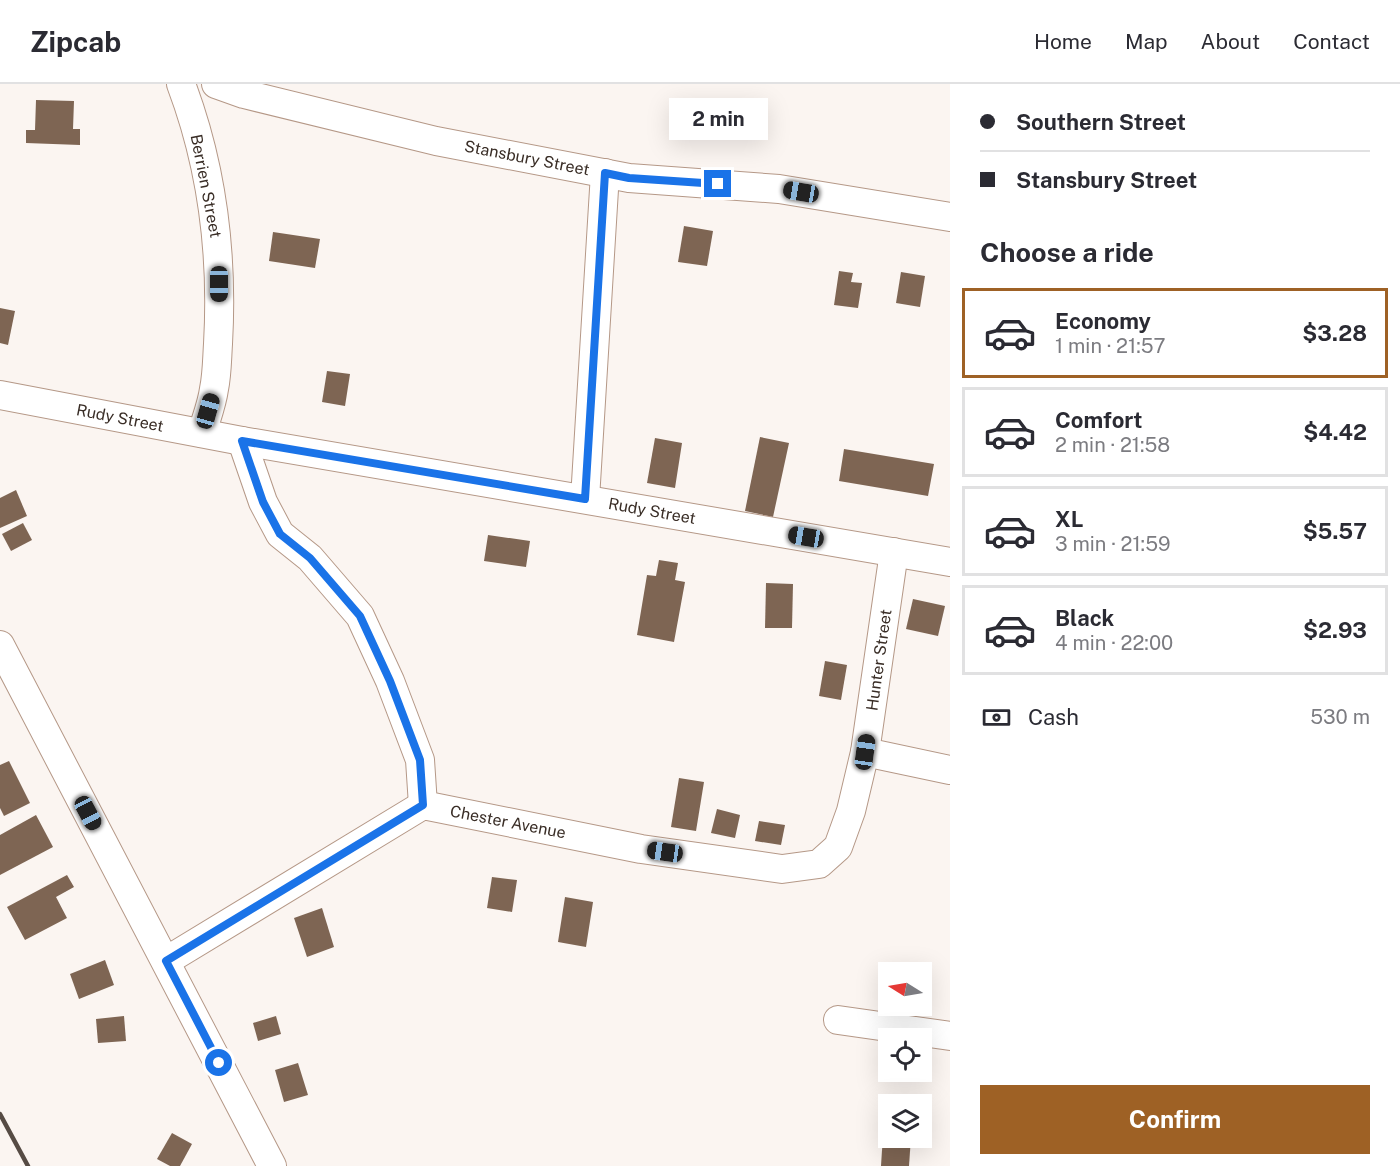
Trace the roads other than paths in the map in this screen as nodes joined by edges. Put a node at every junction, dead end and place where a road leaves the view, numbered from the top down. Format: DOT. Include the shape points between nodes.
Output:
graph roads {
  1 [pos="181,84"];
  2 [pos="216,84"];
  3 [pos="605,173"];
  4 [pos="950,217"];
  5 [pos="0,395"];
  6 [pos="202,433"];
  7 [pos="242,441"];
  8 [pos="585,499"];
  9 [pos="894,552"];
  10 [pos="950,562"];
  11 [pos="0,645"];
  12 [pos="865,752"];
  13 [pos="950,770"];
  14 [pos="423,805"];
  15 [pos="819,864"];
  16 [pos="166,961"];
  17 [pos="838,1020"];
  18 [pos="950,1036"];
  19 [pos="272,1166"];
  1 -- 6 [label="street, Berrien Street" via="208,186 219,261 215,388"];
  2 -- 3 [label="street, Stansbury Street" via="436,141"];
  3 -- 4 [label="street, Stansbury Street" via="779,189"];
  3 -- 8 [label="street"];
  5 -- 6 [label="street, Rudy Street"];
  6 -- 7 [label="street, Rudy Street"];
  7 -- 8 [label="street, Rudy Street"];
  7 -- 14 [label="street" via="263,502 280,534 310,558 360,616 420,760"];
  8 -- 9 [label="street, Rudy Street"];
  9 -- 10 [label="street, Rudy Street"];
  9 -- 12 [label="street, Hunter Street"];
  11 -- 16 [label="street"];
  12 -- 13 [label="street"];
  12 -- 15 [label="street, Hunter Street" via="838,847"];
  14 -- 15 [label="street, Chester Avenue" via="641,849 782,869"];
  14 -- 16 [label="street"];
  16 -- 19 [label="street"];
  17 -- 18 [label="street"];
}
